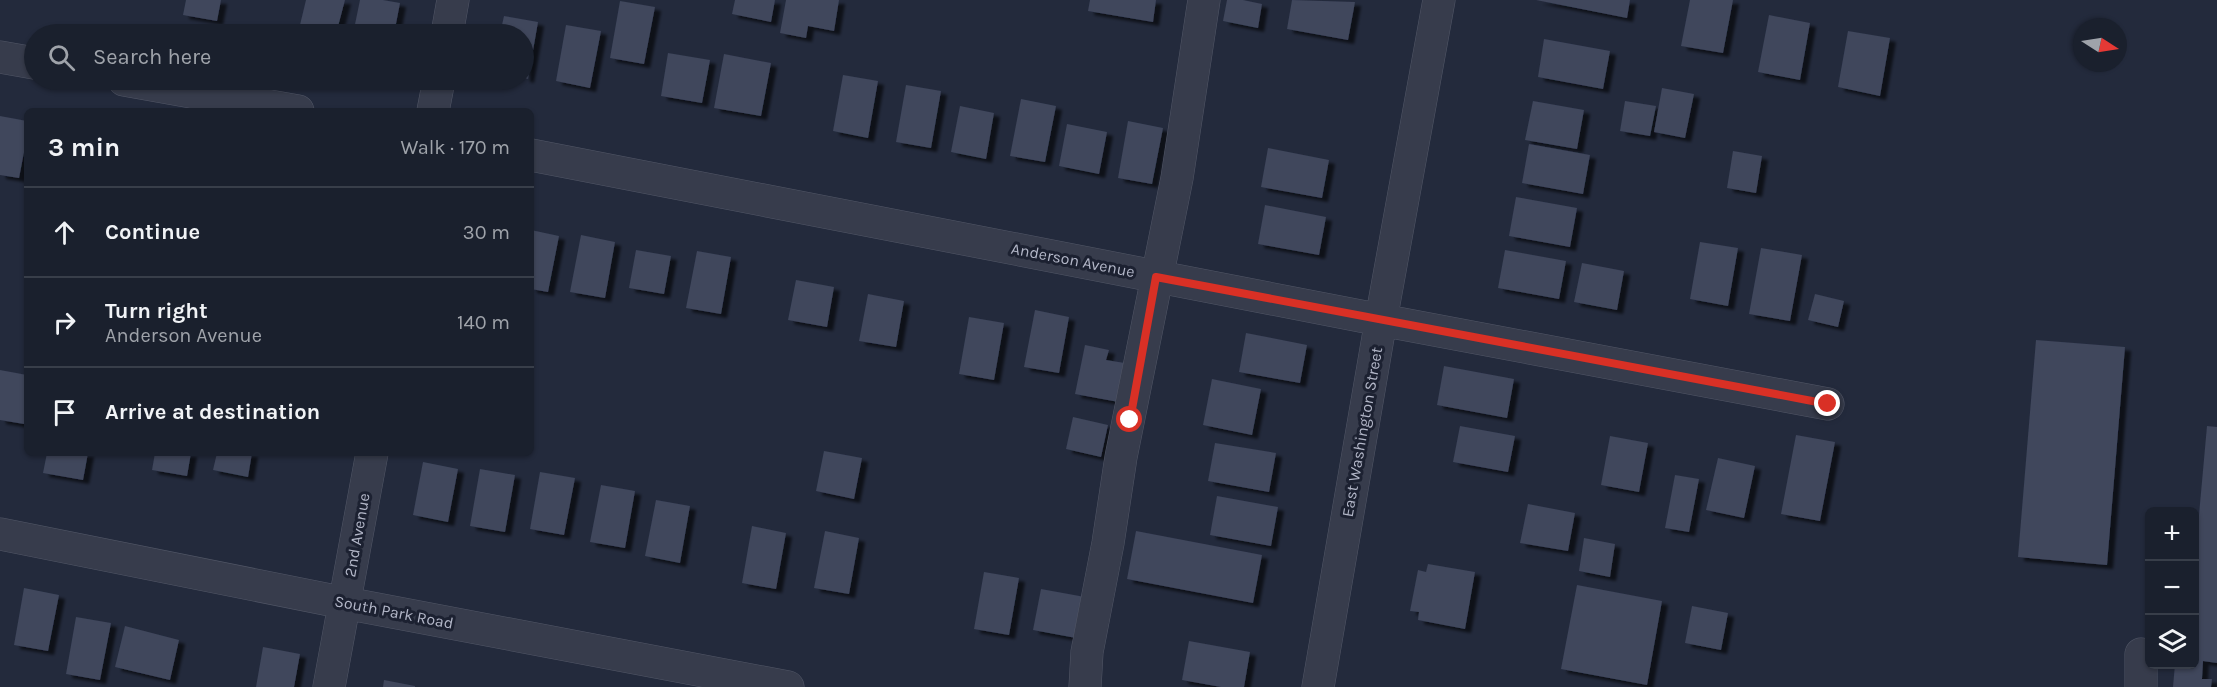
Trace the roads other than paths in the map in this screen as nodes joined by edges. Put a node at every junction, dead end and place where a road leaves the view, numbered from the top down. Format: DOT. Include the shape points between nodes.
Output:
graph roads {
  1 [pos="453,0"];
  2 [pos="1204,0"];
  3 [pos="1439,0"];
  4 [pos="449,24"];
  5 [pos="0,57"];
  6 [pos="24,61"];
  7 [pos="180,90"];
  8 [pos="437,90"];
  9 [pos="281,108"];
  10 [pos="434,108"];
  11 [pos="534,156"];
  12 [pos="1156,277"];
  13 [pos="1381,320"];
  14 [pos="1828,404"];
  15 [pos="371,456"];
  16 [pos="0,534"];
  17 [pos="345,603"];
  18 [pos="2141,654"];
  19 [pos="329,687"];
  20 [pos="788,687"];
  21 [pos="1085,687"];
  22 [pos="1318,687"];
  23 [pos="2141,687"];
  1 -- 4 [label="street"];
  2 -- 12 [label="street" via="1177,178"];
  3 -- 13 [label="street, East Washington Street"];
  5 -- 6 [label="street"];
  7 -- 9 [label="street"];
  8 -- 10 [label="street"];
  11 -- 12 [label="street, Anderson Avenue"];
  12 -- 13 [label="street, Anderson Avenue"];
  12 -- 21 [label="street" via="1087,652"];
  13 -- 14 [label="street, Anderson Avenue"];
  13 -- 22 [label="street, East Washington Street"];
  15 -- 17 [label="street, 2nd Avenue"];
  16 -- 17 [label="street, South Park Road"];
  17 -- 19 [label="street, 2nd Avenue"];
  17 -- 20 [label="street, South Park Road"];
  18 -- 23 [label="street"];
}
